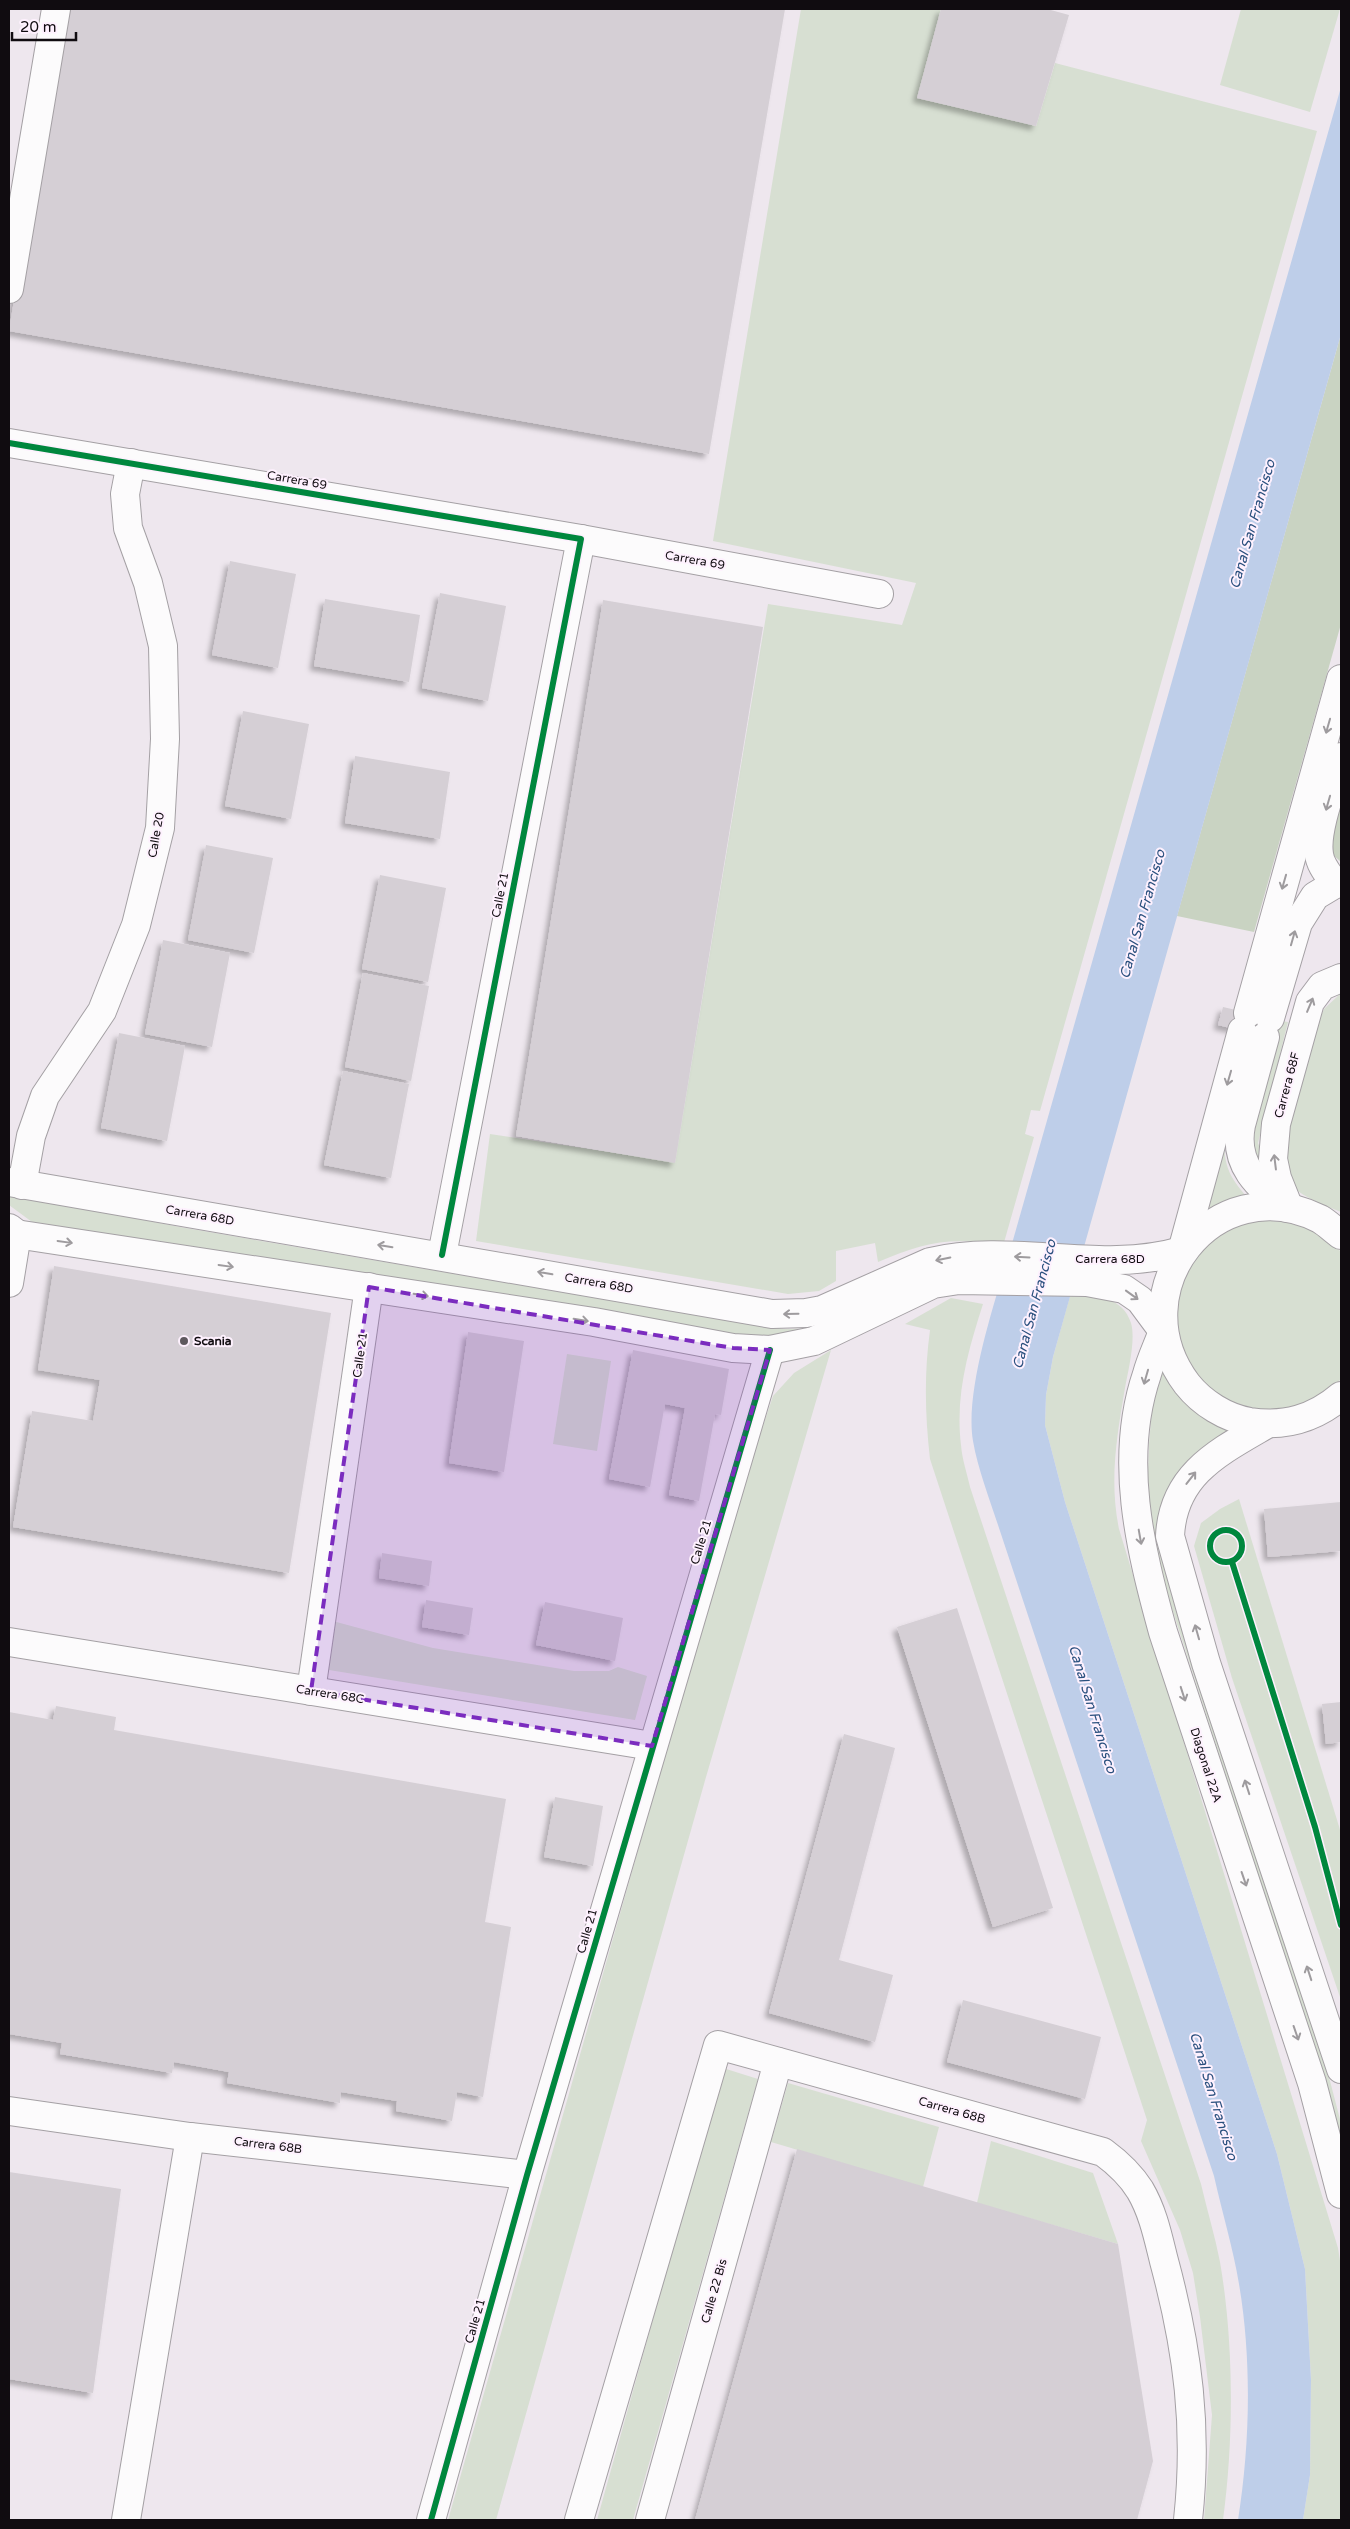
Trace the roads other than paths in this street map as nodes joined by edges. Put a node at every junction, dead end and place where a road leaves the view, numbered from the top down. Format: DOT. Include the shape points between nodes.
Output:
graph roads {
  1 [pos="56,9"];
  2 [pos="9,289"];
  3 [pos="9,442"];
  4 [pos="131,463"];
  5 [pos="581,539"];
  6 [pos="879,594"];
  7 [pos="1341,679"];
  8 [pos="1341,760"];
  9 [pos="1338,885"];
  10 [pos="1341,978"];
  11 [pos="1256,1025"];
  12 [pos="15,1183"];
  13 [pos="1289,1208"];
  14 [pos="11,1232"];
  15 [pos="1341,1235"];
  16 [pos="1182,1251"];
  17 [pos="442,1255"];
  18 [pos="990,1267"];
  19 [pos="1088,1272"];
  20 [pos="9,1283"];
  21 [pos="370,1287"];
  22 [pos="1163,1331"];
  23 [pos="770,1350"];
  24 [pos="1341,1396"];
  25 [pos="1341,1418"];
  26 [pos="1300,1420"];
  27 [pos="1267,1424"];
  28 [pos="9,1642"];
  29 [pos="311,1691"];
  30 [pos="652,1746"];
  31 [pos="778,2062"];
  32 [pos="1341,2070"];
  33 [pos="9,2112"];
  34 [pos="190,2137"];
  35 [pos="527,2175"];
  36 [pos="1341,2194"];
  37 [pos="126,2520"];
  38 [pos="431,2520"];
  39 [pos="579,2520"];
  40 [pos="650,2520"];
  41 [pos="1188,2520"];
  1 -- 2 [label="street"];
  3 -- 4 [label="street, Carrera 69"];
  4 -- 5 [label="street, Carrera 69"];
  4 -- 12 [label="street, Calle 20" via="125,494 128,528 148,583 163,646 165,739 160,828 136,925 102,1012 45,1096"];
  5 -- 6 [label="street, Carrera 69"];
  5 -- 17 [label="street, Calle 21"];
  7 -- 11 [label="street, one-way"];
  8 -- 9 [label="street, one-way" via="1318,837 1319,855 1325,870"];
  11 -- 9 [label="street, one-way" via="1298,923 1315,896"];
  13 -- 10 [label="street, Carrera 68F, one-way" via="1273,1159 1276,1124 1310,1002 1322,986"];
  11 -- 13 [label="street" via="1238,1136 1240,1153 1262,1189"];
  11 -- 16 [label="street, one-way"];
  17 -- 12 [label="street, Carrera 68D, one-way"];
  13 -- 15 [label="street" via="1320,1220"];
  13 -- 16 [label="street" via="1257,1208 1233,1213 1199,1233"];
  14 -- 20 [label="street"];
  14 -- 21 [label="street, Carrera 68D, one-way"];
  16 -- 19 [label="street, Carrera 68D"];
  16 -- 22 [label="street" via="1169,1276 1162,1303"];
  18 -- 17 [label="street, Carrera 68D, one-way" via="949,1257 930,1262 822,1310 772,1314"];
  18 -- 19 [label="street, Carrera 68D"];
  18 -- 23 [label="street, Carrera 68D" via="932,1284 814,1342"];
  19 -- 22 [label="street, Carrera 68D, one-way" via="1132,1294"];
  21 -- 23 [label="street, Carrera 68D, one-way" via="594,1322 733,1348"];
  21 -- 29 [label="street, Calle 21"];
  22 -- 27 [label="street" via="1175,1368 1192,1391 1214,1409 1240,1420"];
  22 -- 36 [label="street, Diagonal 22A, one-way" via="1146,1375 1134,1442 1135,1512 1146,1571 1163,1632 1312,2083"];
  23 -- 30 [label="street, Calle 21"];
  24 -- 26 [label="street" via="1327,1408"];
  25 -- 26 [label="street"];
  26 -- 27 [label="street"];
  32 -- 27 [label="street, one-way" via="1206,1663 1170,1536 1171,1518 1188,1480 1216,1454"];
  28 -- 29 [label="street, Carrera 68C"];
  29 -- 30 [label="street, Carrera 68C"];
  30 -- 35 [label="street, Calle 21"];
  31 -- 39 [label="street, Carrera 68B" via="718,2045"];
  31 -- 40 [label="street, Calle 22 Bis"];
  31 -- 41 [label="street, Carrera 68B" via="1103,2152 1122,2166 1140,2190 1153,2218 1180,2322 1190,2392 1192,2481"];
  33 -- 34 [label="street, Carrera 68B"];
  34 -- 35 [label="street, Carrera 68B"];
  34 -- 37 [label="street"];
  35 -- 38 [label="street, Calle 21"];
}
